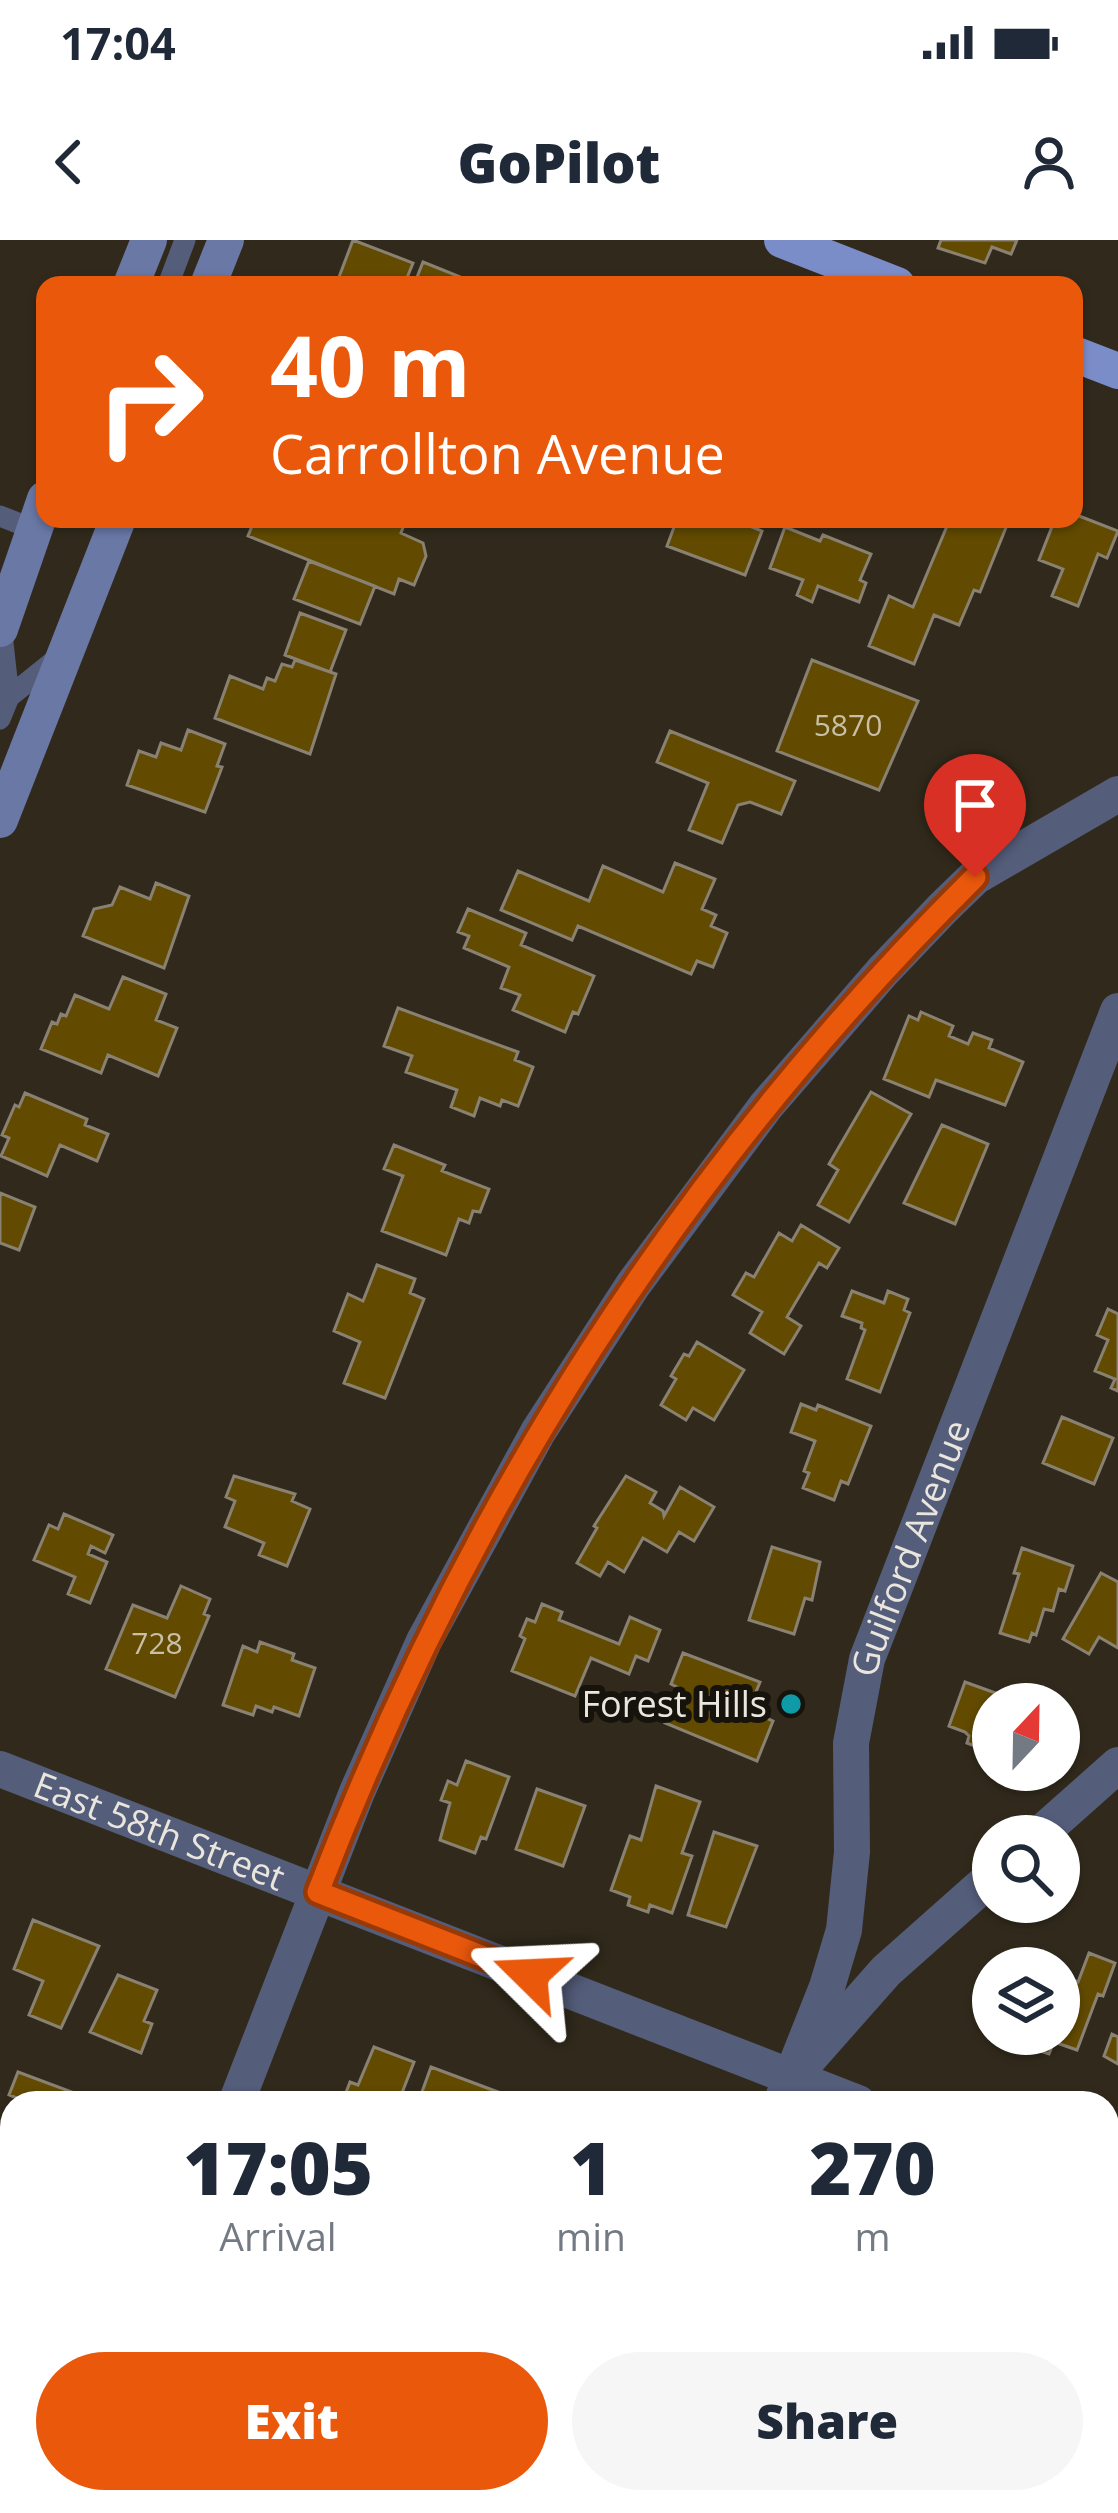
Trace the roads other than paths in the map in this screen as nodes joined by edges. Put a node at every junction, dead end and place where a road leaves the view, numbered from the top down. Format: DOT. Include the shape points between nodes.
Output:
graph roads {
  1 [pos="149,240"];
  2 [pos="185,240"];
  3 [pos="226,240"];
  4 [pos="796,243"];
  5 [pos="135,276"];
  6 [pos="171,276"];
  7 [pos="212,276"];
  8 [pos="875,276"];
  9 [pos="1083,357"];
  10 [pos="1118,371"];
  11 [pos="26,515"];
  12 [pos="114,528"];
  13 [pos="1,627"];
  14 [pos="17,700"];
  15 [pos="0,719"];
  16 [pos="1118,794"];
  17 [pos="0,820"];
  18 [pos="1118,1010"];
  19 [pos="1118,1765"];
  20 [pos="0,1769"];
  21 [pos="1062,1815"];
  22 [pos="318,1892"];
  23 [pos="972,1895"];
  24 [pos="786,2090"];
  25 [pos="241,2091"];
  1 -- 5 [label="main road"];
  2 -- 6 [label="lane"];
  3 -- 7 [label="main road"];
  4 -- 8 [label="main road"];
  9 -- 10 [label="main road"];
  11 -- 13 [label="main road"];
  12 -- 14 [label="main road" via="65,651"];
  13 -- 14 [label="lane"];
  14 -- 15 [label="lane"];
  14 -- 17 [label="main road"];
  16 -- 22 [label="street" via="975,877 795,1071 685,1213 584,1358 470,1553 382,1734"];
  18 -- 24 [label="street, Guilford Avenue" via="867,1659 851,1743 844,1930"];
  19 -- 21 [label="street"];
  20 -- 22 [label="street, East 58th Street"];
  22 -- 24 [label="street, East 58th Street"];
  22 -- 25 [label="street"];
  23 -- 24 [label="street" via="886,1971"];
}
